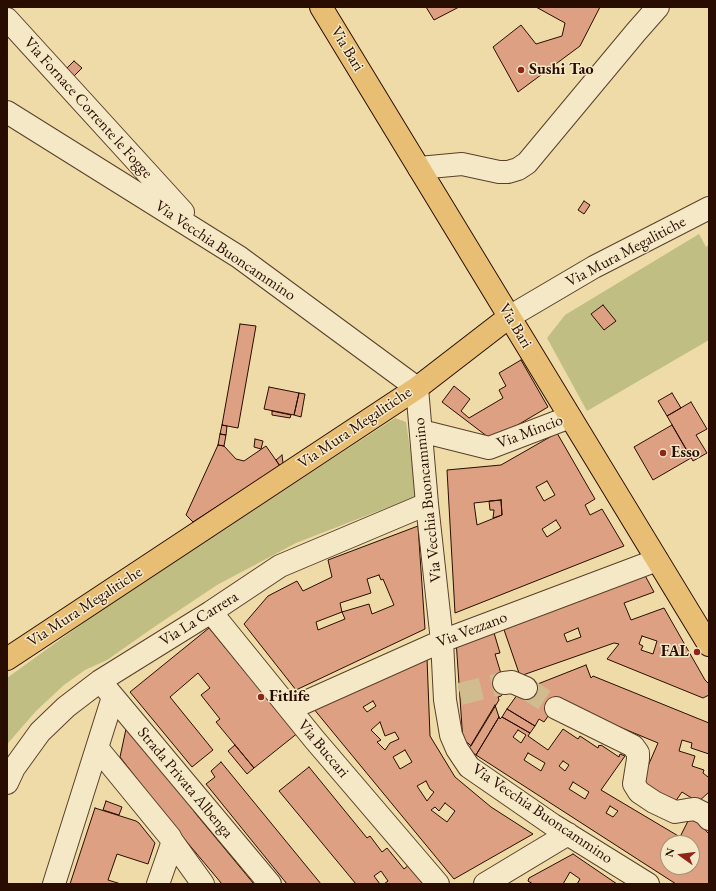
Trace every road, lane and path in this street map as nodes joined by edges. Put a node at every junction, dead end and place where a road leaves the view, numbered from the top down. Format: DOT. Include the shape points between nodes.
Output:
graph roads {
  1 [pos="321,7"];
  2 [pos="658,7"];
  3 [pos="7,19"];
  4 [pos="7,112"];
  5 [pos="419,168"];
  6 [pos="709,208"];
  7 [pos="201,232"];
  8 [pos="509,317"];
  9 [pos="417,388"];
  10 [pos="570,417"];
  11 [pos="421,431"];
  12 [pos="428,504"];
  13 [pos="657,560"];
  14 [pos="211,612"];
  15 [pos="442,641"];
  16 [pos="709,645"];
  17 [pos="7,659"];
  18 [pos="504,683"];
  19 [pos="526,688"];
  20 [pos="107,689"];
  21 [pos="556,708"];
  22 [pos="290,709"];
  23 [pos="98,749"];
  24 [pos="7,783"];
  25 [pos="709,818"];
  26 [pos="568,834"];
  27 [pos="172,841"];
  28 [pos="54,884"];
  29 [pos="158,884"];
  30 [pos="203,884"];
  31 [pos="270,884"];
  32 [pos="438,884"];
  33 [pos="485,884"];
  34 [pos="648,884"];
  1 -- 5 [label="main road, Via Bari"];
  2 -- 5 [label="street" via="527,163 508,172 462,164"];
  3 -- 7 [label="street, Via Fornace Corrente le Fogge"];
  4 -- 7 [label="street, Via Vecchia Buoncammino"];
  5 -- 8 [label="main road, Via Bari"];
  6 -- 8 [label="street, Via Mura Megalitiche" via="594,267"];
  7 -- 9 [label="street, Via Vecchia Buoncammino" via="239,256"];
  8 -- 9 [label="main road, Via Mura Megalitiche"];
  8 -- 10 [label="main road, Via Bari"];
  9 -- 11 [label="street, Via Vecchia Buoncammino"];
  9 -- 17 [label="main road, Via Mura Megalitiche"];
  10 -- 11 [label="street, Via Mincio" via="489,448"];
  10 -- 13 [label="main road, Via Bari"];
  11 -- 12 [label="street, Via Vecchia Buoncammino"];
  12 -- 14 [label="street, Via La Carrera" via="280,566"];
  12 -- 15 [label="street, Via Vecchia Buoncammino"];
  13 -- 15 [label="street, Via Vezzano"];
  13 -- 16 [label="main road, Via Bari"];
  14 -- 20 [label="street, Via La Carrera"];
  14 -- 22 [label="street, Via Buccari"];
  15 -- 22 [label="street, Via Vezzano"];
  15 -- 26 [label="street, Via Vecchia Buoncammino" via="452,697 451,735 456,749 469,767"];
  18 -- 19 [label="street" via="512,682"];
  20 -- 23 [label="street"];
  20 -- 24 [label="street, Via La Carrera" via="66,707 40,732 14,768"];
  20 -- 31 [label="street, Strada Privata Albenga"];
  21 -- 25 [label="street" via="633,746 638,753 634,784 639,792 675,812 695,810"];
  22 -- 32 [label="street, Via Buccari"];
  23 -- 27 [label="street"];
  23 -- 28 [label="street"];
  26 -- 33 [label="street"];
  26 -- 34 [label="street, Via Vecchia Buoncammino"];
  27 -- 29 [label="street"];
  27 -- 30 [label="street"];
}
